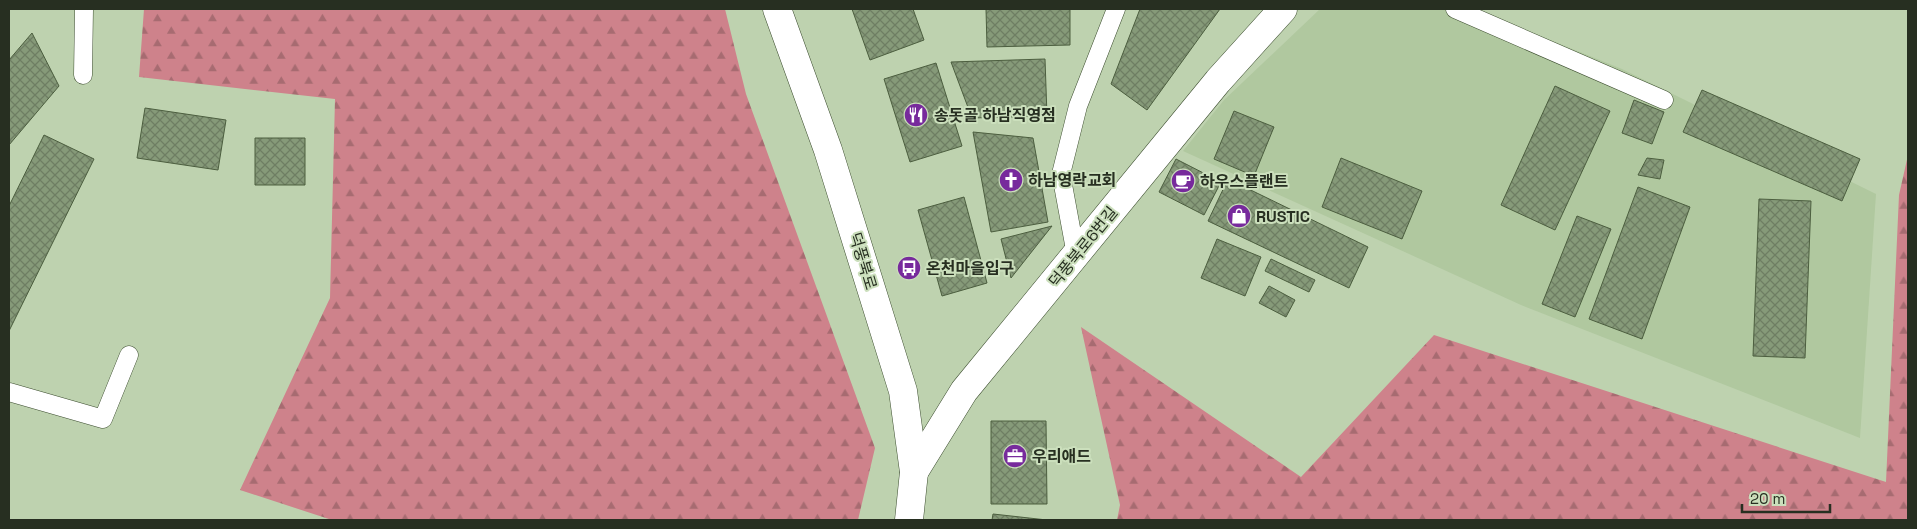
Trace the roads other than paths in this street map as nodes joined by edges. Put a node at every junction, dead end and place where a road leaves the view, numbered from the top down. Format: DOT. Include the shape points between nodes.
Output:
graph roads {
  1 [pos="84,9"];
  2 [pos="777,9"];
  3 [pos="1116,9"];
  4 [pos="1283,9"];
  5 [pos="1456,9"];
  6 [pos="83,75"];
  7 [pos="1664,100"];
  8 [pos="1076,255"];
  9 [pos="129,355"];
  10 [pos="9,392"];
  11 [pos="914,472"];
  12 [pos="909,520"];
  1 -- 6 [label="lane"];
  2 -- 11 [label="street, 덕풍북로" via="828,150 904,391"];
  3 -- 8 [label="lane" via="1078,106 1061,174"];
  4 -- 8 [label="street, 덕풍북로6번길" via="1218,81"];
  5 -- 7 [label="lane"];
  8 -- 11 [label="street, 덕풍북로6번길" via="964,391"];
  9 -- 10 [label="lane" via="103,419"];
  11 -- 12 [label="street, 덕풍북로"];
}
